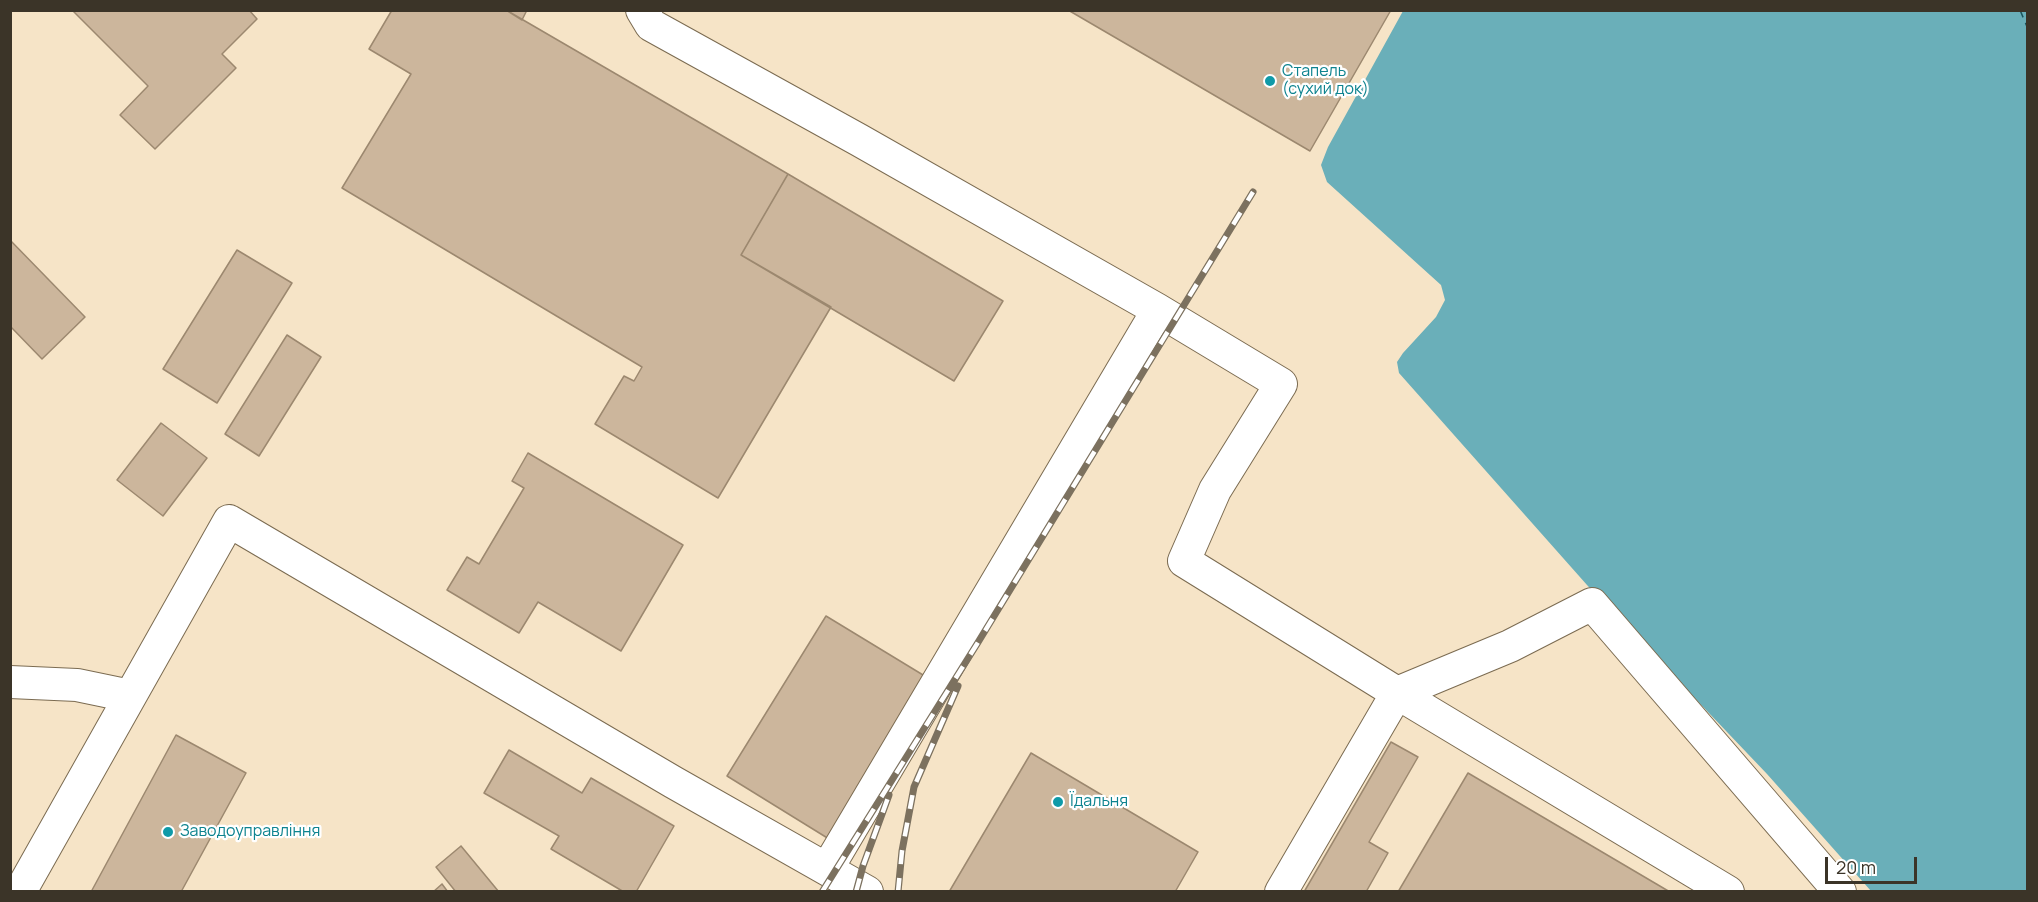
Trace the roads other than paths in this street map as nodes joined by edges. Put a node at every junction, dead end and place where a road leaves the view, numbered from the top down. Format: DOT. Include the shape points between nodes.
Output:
graph roads {
  1 [pos="642,10"];
  2 [pos="1158,310"];
  3 [pos="10,682"];
  4 [pos="1397,693"];
  5 [pos="130,696"];
  6 [pos="827,869"];
  7 [pos="20,891"];
  8 [pos="867,891"];
  9 [pos="1281,891"];
  10 [pos="1728,891"];
  11 [pos="1840,891"];
  1 -- 2 [label="lane" via="651,25"];
  2 -- 4 [label="lane" via="1281,384 1215,490 1184,561"];
  2 -- 6 [label="lane"];
  3 -- 5 [label="lane" via="77,685"];
  4 -- 9 [label="lane"];
  4 -- 10 [label="lane"];
  4 -- 11 [label="lane" via="1510,646 1592,604"];
  5 -- 6 [label="lane" via="229,521"];
  5 -- 7 [label="lane"];
  6 -- 8 [label="lane"];
}
